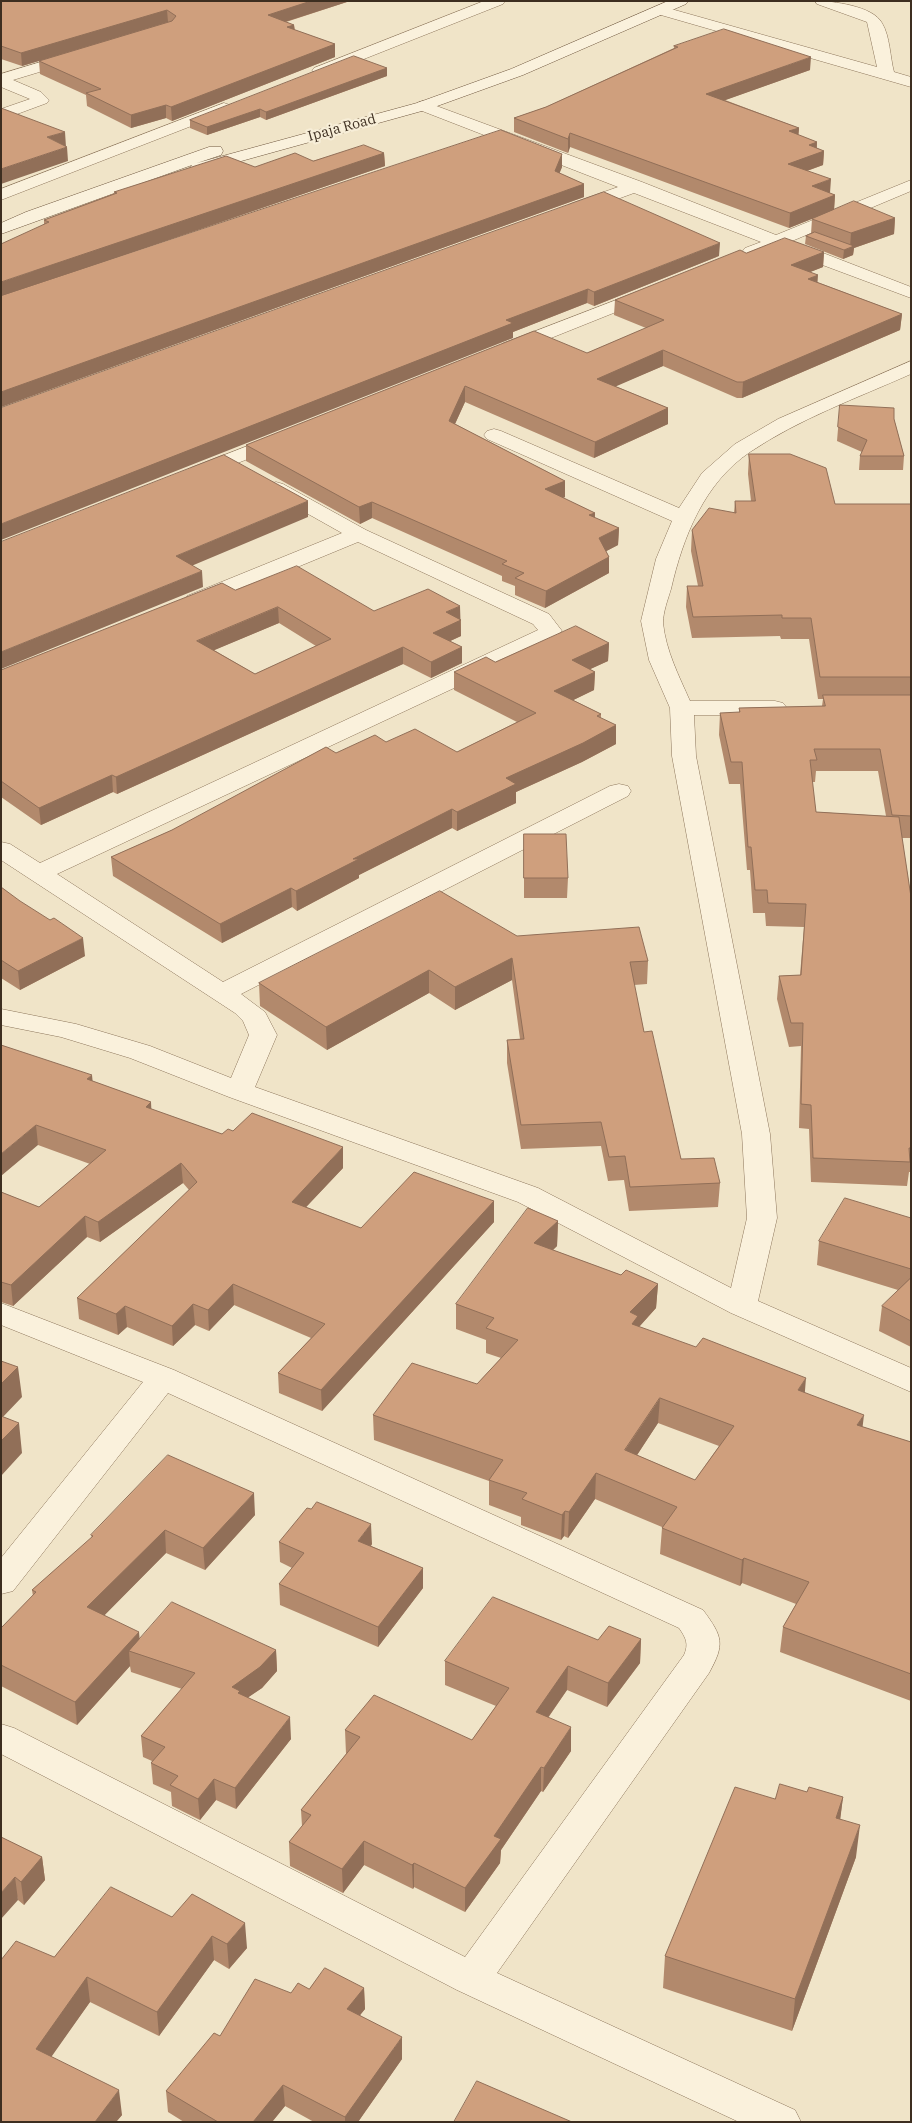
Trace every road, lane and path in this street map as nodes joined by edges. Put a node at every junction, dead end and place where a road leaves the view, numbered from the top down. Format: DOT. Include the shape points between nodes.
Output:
graph roads {
  1 [pos="498,1"];
  2 [pos="681,1"];
  3 [pos="822,1"];
  4 [pos="659,10"];
  5 [pos="589,23"];
  6 [pos="93,51"];
  7 [pos="886,73"];
  8 [pos="307,76"];
  9 [pos="1,80"];
  10 [pos="911,82"];
  11 [pos="243,101"];
  12 [pos="423,106"];
  13 [pos="1,115"];
  14 [pos="500,134"];
  15 [pos="472,144"];
  16 [pos="911,185"];
  17 [pos="636,186"];
  18 [pos="1,195"];
  19 [pos="561,214"];
  20 [pos="1,229"];
  21 [pos="778,241"];
  22 [pos="1,245"];
  23 [pos="732,259"];
  24 [pos="668,285"];
  25 [pos="911,293"];
  26 [pos="493,354"];
  27 [pos="911,366"];
  28 [pos="300,432"];
  29 [pos="494,435"];
  30 [pos="227,461"];
  31 [pos="182,479"];
  32 [pos="684,518"];
  33 [pos="359,534"];
  34 [pos="174,610"];
  35 [pos="682,708"];
  36 [pos="801,708"];
  37 [pos="619,791"];
  38 [pos="1,849"];
  39 [pos="38,874"];
  40 [pos="222,993"];
  41 [pos="1,1017"];
  42 [pos="239,1091"];
  43 [pos="742,1306"];
  44 [pos="1,1314"];
  45 [pos="163,1378"];
  46 [pos="911,1381"];
  47 [pos="1,1582"];
  48 [pos="1,1738"];
  49 [pos="471,1979"];
  50 [pos="781,2122"];
  1 -- 8 [label="street"];
  2 -- 4 [label="street, Ipaja Road"];
  3 -- 7 [label="street" via="872,19"];
  4 -- 7 [label="street"];
  4 -- 12 [label="street, Ipaja Road" via="518,72"];
  5 -- 20 [label="street, Ipaja Road" via="530,52 455,82 396,102 232,145"];
  6 -- 9 [label="street"];
  7 -- 10 [label="street"];
  9 -- 13 [label="street" via="41,100"];
  11 -- 18 [label="street"];
  12 -- 14 [label="street"];
  12 -- 22 [label="street, Ipaja Road" via="208,164 140,186"];
  14 -- 15 [label="street"];
  14 -- 17 [label="street"];
  16 -- 21 [label="street"];
  17 -- 19 [label="street"];
  17 -- 21 [label="street"];
  21 -- 23 [label="street"];
  21 -- 25 [label="street"];
  24 -- 26 [label="street"];
  27 -- 32 [label="street" via="785,423 742,448 709,477"];
  28 -- 30 [label="street"];
  29 -- 32 [label="street"];
  30 -- 31 [label="street"];
  30 -- 33 [label="street"];
  32 -- 35 [label="street" via="667,559 652,621 660,660"];
  33 -- 34 [label="street"];
  33 -- 39 [label="street" via="541,619 551,630"];
  35 -- 36 [label="street"];
  35 -- 43 [label="street" via="684,756 756,1134 762,1218"];
  37 -- 40 [label="street"];
  38 -- 39 [label="street"];
  39 -- 40 [label="street"];
  40 -- 42 [label="street" via="255,1018 263,1035"];
  41 -- 42 [label="street" via="66,1030 140,1052"];
  42 -- 43 [label="street" via="528,1195"];
  43 -- 46 [label="street"];
  44 -- 45 [label="street"];
  45 -- 47 [label="street"];
  45 -- 49 [label="street" via="691,1619 704,1637 706,1650 698,1664"];
  48 -- 49 [label="street"];
  49 -- 50 [label="street"];
}
